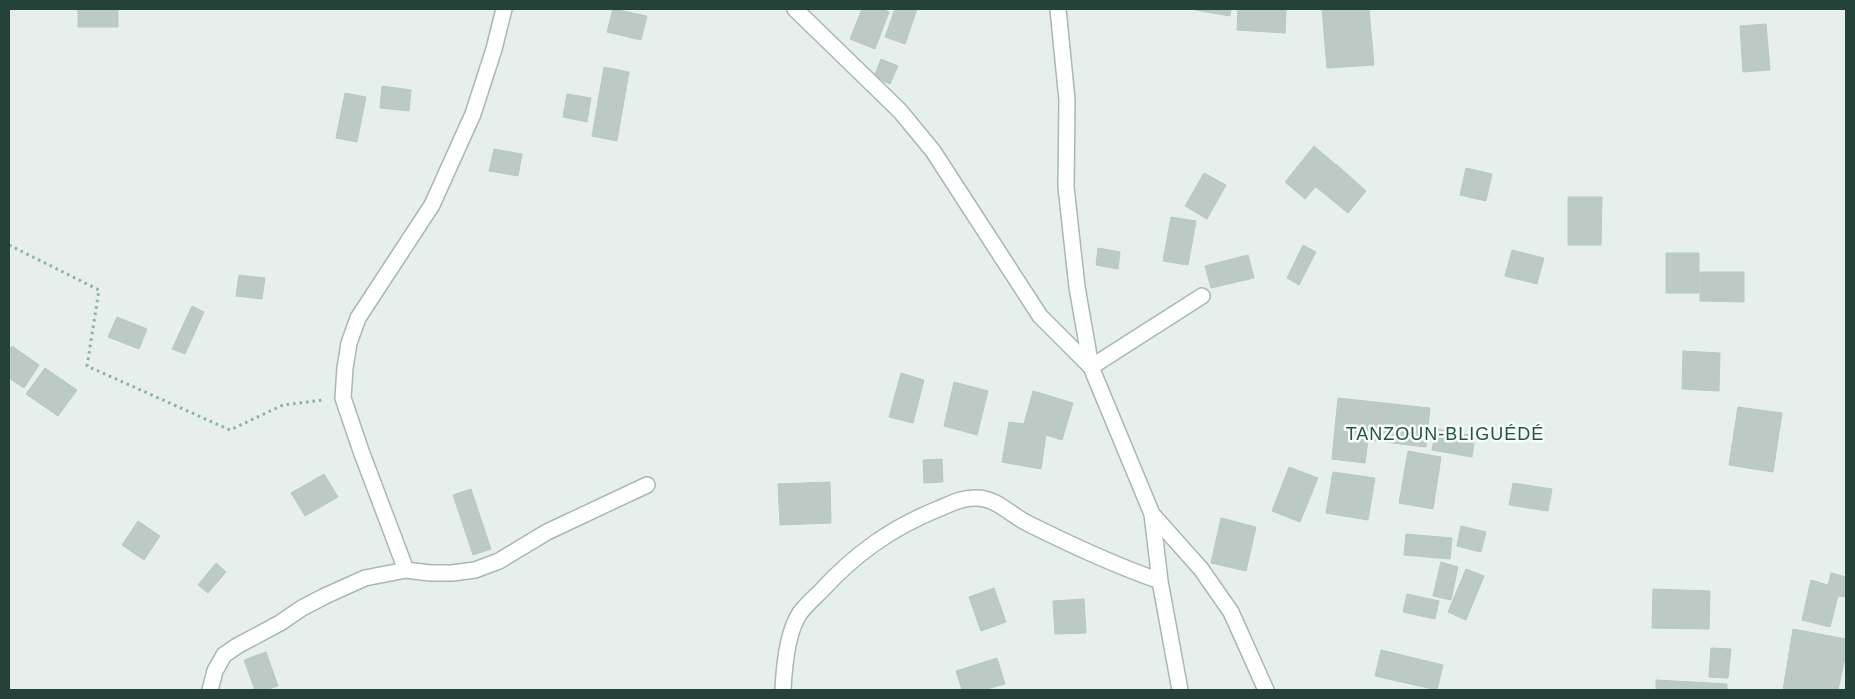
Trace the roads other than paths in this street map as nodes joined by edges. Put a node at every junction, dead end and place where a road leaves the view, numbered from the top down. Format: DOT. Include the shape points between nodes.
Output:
graph roads {
  1 [pos="504,9"];
  2 [pos="794,9"];
  3 [pos="1058,9"];
  4 [pos="1202,296"];
  5 [pos="1091,367"];
  6 [pos="647,485"];
  7 [pos="1152,514"];
  8 [pos="406,570"];
  9 [pos="1160,581"];
  10 [pos="210,690"];
  11 [pos="783,690"];
  12 [pos="1180,690"];
  13 [pos="1266,690"];
  1 -- 8 [label="street" via="473,114 432,205 358,318 349,344 343,398"];
  2 -- 5 [label="street" via="900,111 933,151 1040,316"];
  3 -- 5 [label="street" via="1067,100 1066,187 1077,287"];
  4 -- 5 [label="street"];
  5 -- 7 [label="street"];
  6 -- 8 [label="street" via="547,532 499,561 475,570 444,573"];
  7 -- 9 [label="street"];
  7 -- 13 [label="street" via="1201,568 1232,612"];
  8 -- 10 [label="street" via="365,578 333,592 237,646 224,655"];
  9 -- 11 [label="street" via="1079,549 1024,522 992,501 978,498 958,500 886,535 862,551 822,589 800,614 792,630"];
  9 -- 12 [label="street"];
}
